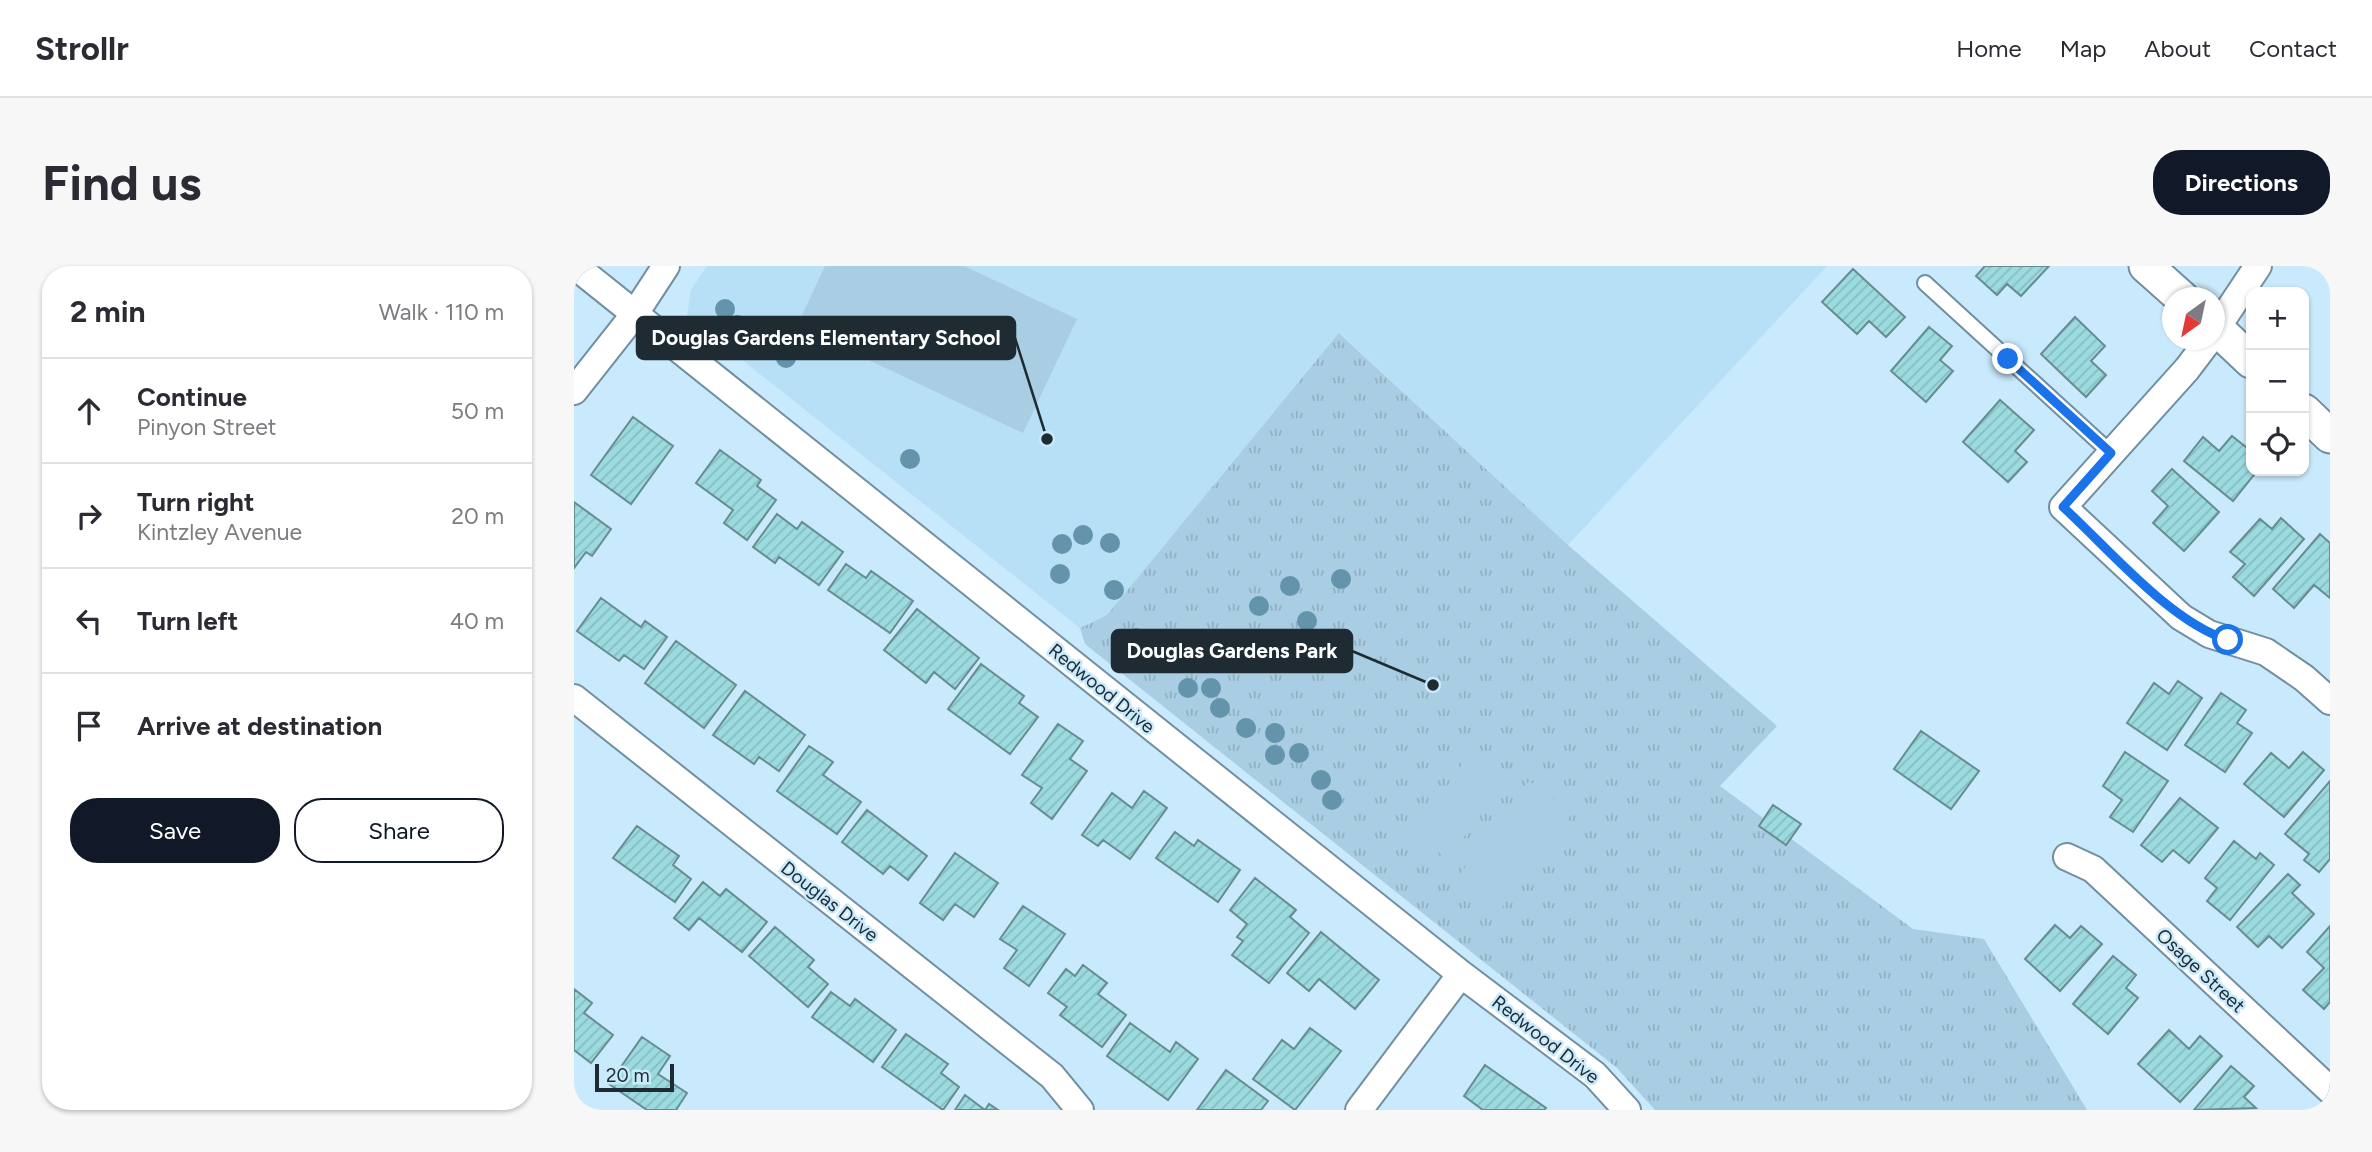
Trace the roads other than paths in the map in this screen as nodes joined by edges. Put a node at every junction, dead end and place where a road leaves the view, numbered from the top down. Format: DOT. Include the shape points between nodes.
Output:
graph roads {
  1 [pos="575,266"];
  2 [pos="666,266"];
  3 [pos="2146,266"];
  4 [pos="2258,266"];
  5 [pos="1925,283"];
  6 [pos="2170,287"];
  7 [pos="634,316"];
  8 [pos="2225,316"];
  9 [pos="2225,341"];
  10 [pos="2201,350"];
  11 [pos="2246,357"];
  12 [pos="574,391"];
  13 [pos="2306,413"];
  14 [pos="2330,436"];
  15 [pos="2111,453"];
  16 [pos="574,698"];
  17 [pos="2330,701"];
  18 [pos="2067,857"];
  19 [pos="1461,974"];
  20 [pos="2330,1090"];
  21 [pos="1080,1110"];
  22 [pos="1359,1110"];
  23 [pos="1627,1110"];
  1 -- 7 [label="street, Redwood Drive"];
  2 -- 7 [label="street"];
  3 -- 6 [label="street"];
  4 -- 8 [label="street"];
  5 -- 15 [label="lane"];
  7 -- 12 [label="street"];
  7 -- 19 [label="street, Redwood Drive"];
  9 -- 11 [label="street"];
  10 -- 15 [label="street"];
  13 -- 14 [label="street"];
  15 -- 17 [label="street" via="2063,507 2181,617 2209,634 2266,652"];
  16 -- 21 [label="street, Douglas Drive" via="1052,1076"];
  18 -- 20 [label="street, Osage Street" via="2093,869"];
  19 -- 22 [label="street"];
  19 -- 23 [label="street, Redwood Drive" via="1595,1075"];
}
